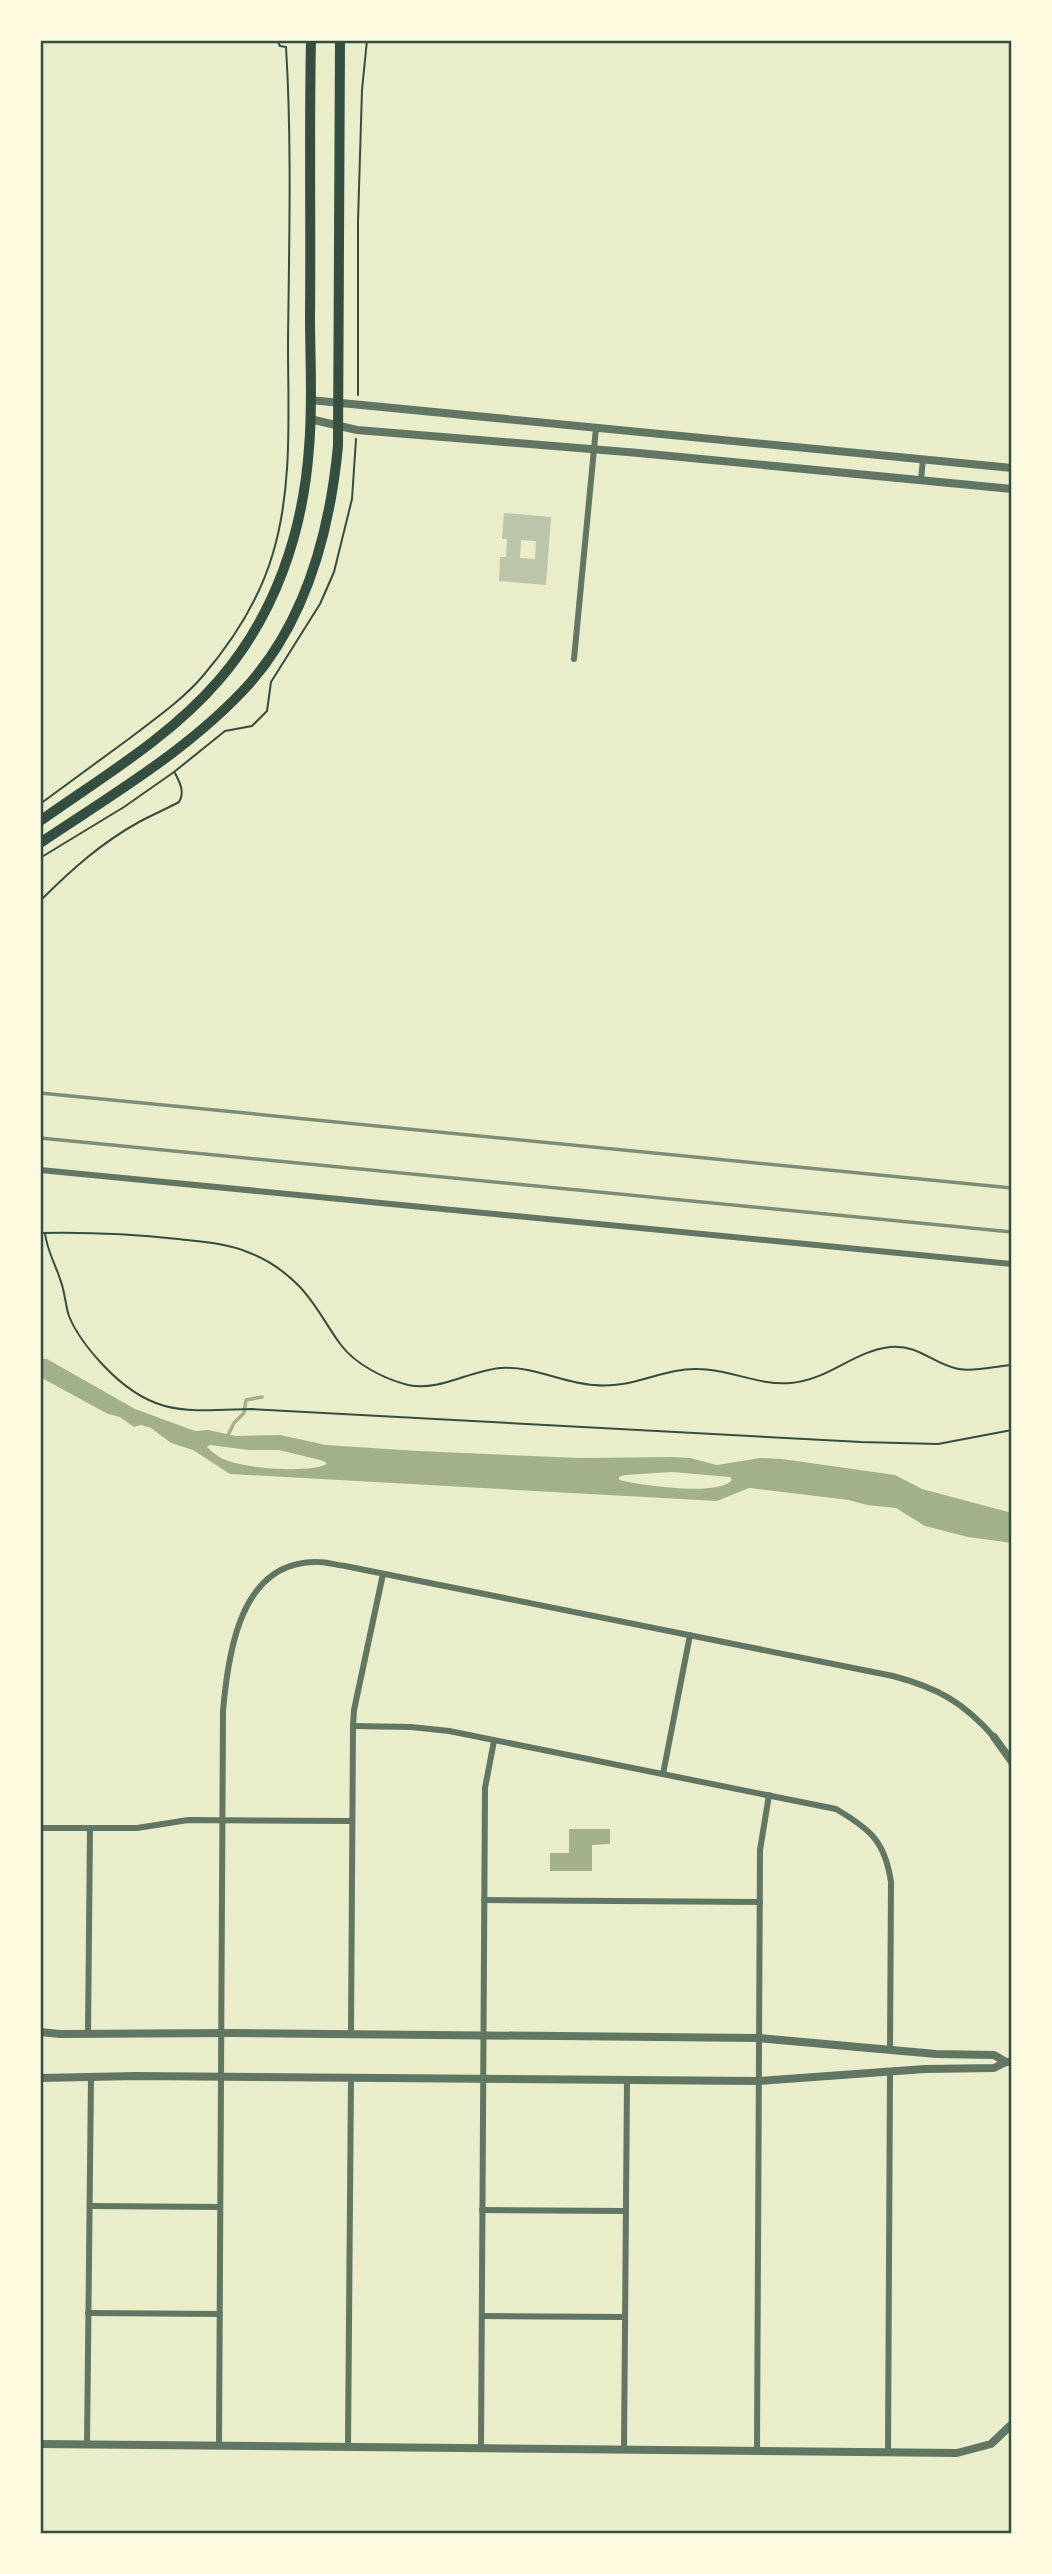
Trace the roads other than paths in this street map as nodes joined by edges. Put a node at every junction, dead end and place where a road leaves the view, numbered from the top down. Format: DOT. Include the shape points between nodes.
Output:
graph roads {
  1 [pos="311,40"];
  2 [pos="340,40"];
  3 [pos="310,400"];
  4 [pos="339,403"];
  5 [pos="310,419"];
  6 [pos="338,425"];
  7 [pos="596,428"];
  8 [pos="594,449"];
  9 [pos="923,459"];
  10 [pos="1012,468"];
  11 [pos="921,480"];
  12 [pos="1012,489"];
  13 [pos="574,659"];
  14 [pos="40,821"];
  15 [pos="40,843"];
  16 [pos="40,1170"];
  17 [pos="1012,1265"];
  18 [pos="383,1574"];
  19 [pos="690,1635"];
  20 [pos="353,1726"];
  21 [pos="994,1737"];
  22 [pos="494,1741"];
  23 [pos="1012,1762"];
  24 [pos="663,1774"];
  25 [pos="769,1795"];
  26 [pos="222,1820"];
  27 [pos="352,1821"];
  28 [pos="40,1828"];
  29 [pos="90,1828"];
  30 [pos="484,1900"];
  31 [pos="760,1902"];
  32 [pos="40,2032"];
  33 [pos="221,2033"];
  34 [pos="351,2034"];
  35 [pos="88,2035"];
  36 [pos="483,2035"];
  37 [pos="758,2038"];
  38 [pos="890,2049"];
  39 [pos="1009,2062"];
  40 [pos="890,2072"];
  41 [pos="90,2076"];
  42 [pos="221,2077"];
  43 [pos="40,2078"];
  44 [pos="351,2078"];
  45 [pos="483,2079"];
  46 [pos="627,2081"];
  47 [pos="758,2081"];
  48 [pos="90,2206"];
  49 [pos="220,2207"];
  50 [pos="482,2210"];
  51 [pos="626,2211"];
  52 [pos="88,2313"];
  53 [pos="220,2314"];
  54 [pos="482,2316"];
  55 [pos="625,2317"];
  56 [pos="1011,2425"];
  57 [pos="40,2444"];
  58 [pos="88,2445"];
  59 [pos="219,2445"];
  60 [pos="348,2446"];
  61 [pos="481,2448"];
  62 [pos="624,2449"];
  63 [pos="757,2450"];
  64 [pos="888,2452"];
  1 -- 3 [label="main road"];
  2 -- 4 [label="main road"];
  3 -- 4 [label="street"];
  3 -- 5 [label="main road"];
  4 -- 6 [label="main road"];
  4 -- 7 [label="street"];
  5 -- 6 [label="street"];
  5 -- 14 [label="main road" via="306,479 291,552 272,598 238,656 170,729"];
  6 -- 8 [label="street"];
  6 -- 15 [label="main road" via="333,489 321,547 293,615 266,661 199,732"];
  7 -- 8 [label="street"];
  7 -- 9 [label="street"];
  8 -- 11 [label="street"];
  8 -- 13 [label="street"];
  9 -- 10 [label="street"];
  9 -- 11 [label="street"];
  11 -- 12 [label="street"];
  16 -- 17 [label="street"];
  18 -- 19 [label="street"];
  18 -- 20 [label="street"];
  18 -- 26 [label="street" via="318,1562 286,1568 254,1593 242,1612 226,1679"];
  19 -- 21 [label="street" via="923,1684 952,1698"];
  19 -- 24 [label="street"];
  20 -- 22 [label="street" via="425,1728"];
  20 -- 27 [label="street"];
  21 -- 23 [label="street"];
  22 -- 24 [label="street"];
  22 -- 30 [label="street" via="485,1788"];
  24 -- 25 [label="street"];
  25 -- 31 [label="street" via="760,1850"];
  25 -- 38 [label="street" via="836,1809 862,1824 888,1861"];
  26 -- 27 [label="street"];
  26 -- 29 [label="street"];
  26 -- 33 [label="street"];
  27 -- 34 [label="street"];
  28 -- 29 [label="street"];
  29 -- 35 [label="street"];
  30 -- 31 [label="street"];
  30 -- 36 [label="street"];
  31 -- 37 [label="street"];
  32 -- 35 [label="street"];
  33 -- 34 [label="street"];
  33 -- 35 [label="street"];
  33 -- 42 [label="street"];
  34 -- 36 [label="street"];
  36 -- 37 [label="street"];
  36 -- 45 [label="street"];
  37 -- 38 [label="street"];
  37 -- 47 [label="street"];
  38 -- 39 [label="street" via="995,2055"];
  39 -- 40 [label="street" via="994,2068"];
  40 -- 47 [label="street"];
  40 -- 64 [label="street"];
  41 -- 42 [label="street"];
  41 -- 43 [label="street"];
  41 -- 48 [label="street"];
  42 -- 44 [label="street"];
  42 -- 49 [label="street"];
  44 -- 45 [label="street"];
  44 -- 60 [label="street"];
  45 -- 46 [label="street"];
  45 -- 50 [label="street"];
  46 -- 47 [label="street"];
  46 -- 51 [label="street"];
  47 -- 63 [label="street"];
  48 -- 49 [label="street"];
  48 -- 52 [label="street"];
  49 -- 53 [label="street"];
  50 -- 51 [label="street"];
  50 -- 54 [label="street"];
  51 -- 55 [label="street"];
  52 -- 53 [label="street"];
  52 -- 58 [label="street"];
  53 -- 59 [label="street"];
  54 -- 55 [label="street"];
  54 -- 61 [label="street"];
  55 -- 62 [label="street"];
  56 -- 64 [label="street" via="992,2444 957,2453"];
  57 -- 58 [label="street"];
  58 -- 59 [label="street"];
  59 -- 60 [label="street"];
  60 -- 61 [label="street"];
  61 -- 62 [label="street"];
  62 -- 63 [label="street"];
  63 -- 64 [label="street"];
}
